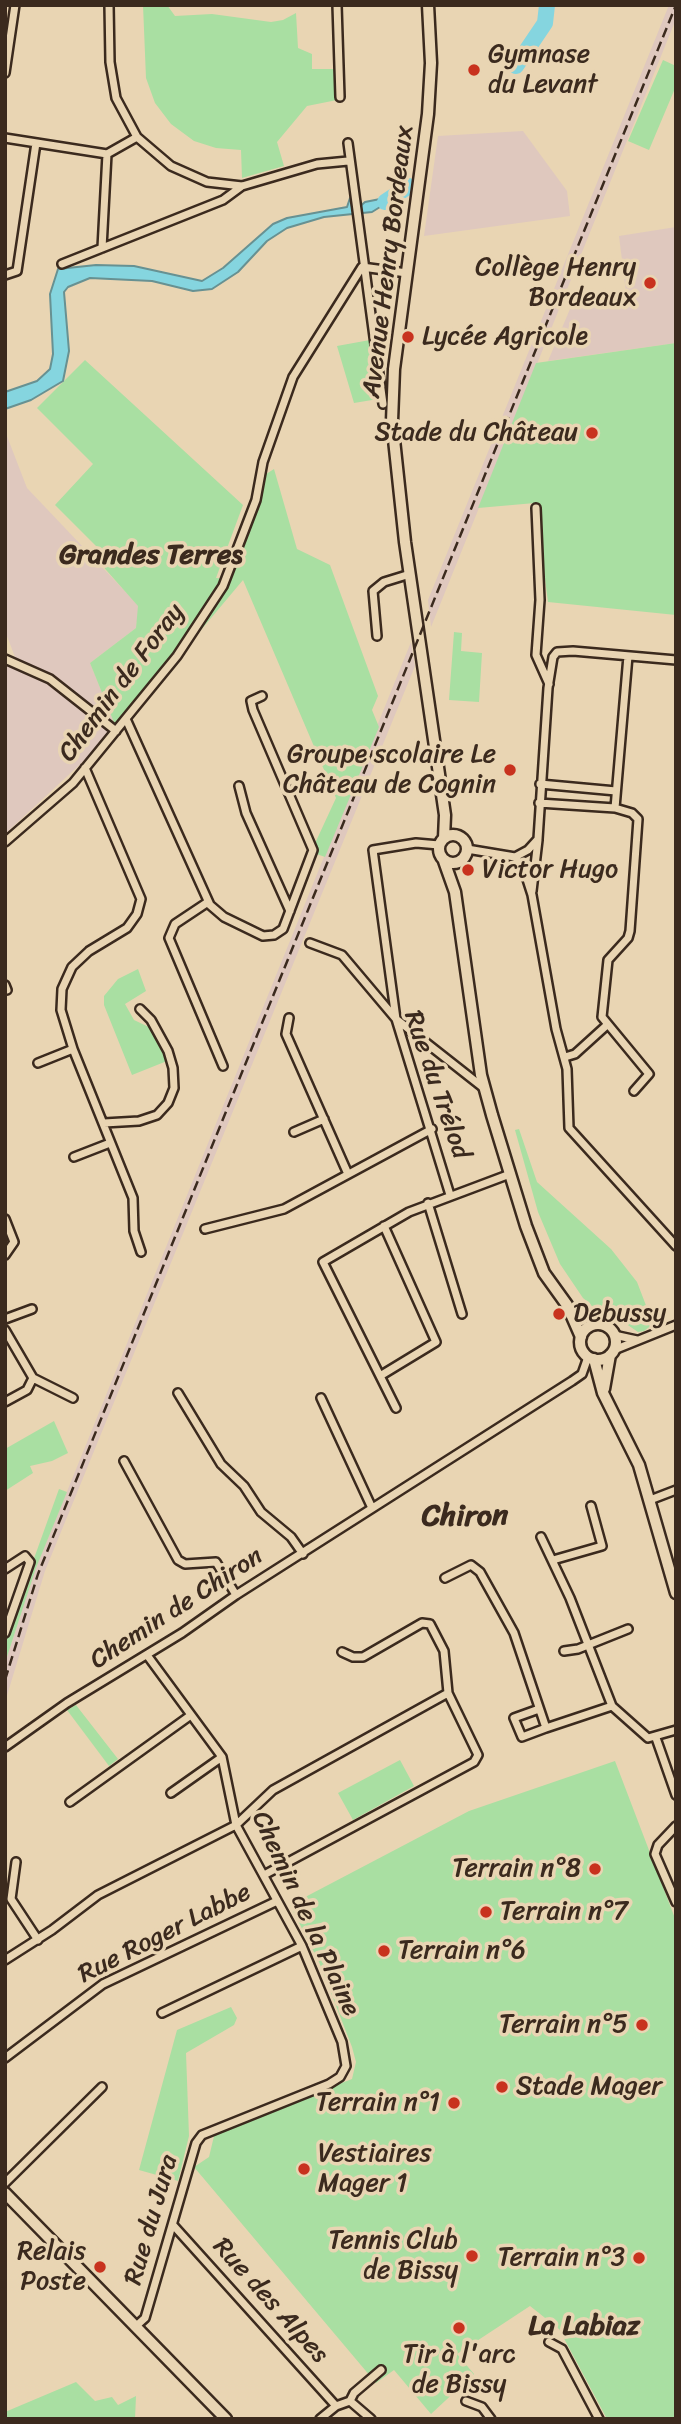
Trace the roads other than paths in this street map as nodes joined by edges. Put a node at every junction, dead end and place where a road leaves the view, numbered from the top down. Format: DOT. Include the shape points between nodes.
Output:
graph roads {
  1 [pos="15,5"];
  2 [pos="109,5"];
  3 [pos="337,5"];
  4 [pos="428,5"];
  5 [pos="5,73"];
  6 [pos="340,97"];
  7 [pos="136,137"];
  8 [pos="5,138"];
  9 [pos="348,143"];
  10 [pos="36,144"];
  11 [pos="107,155"];
  12 [pos="348,161"];
  13 [pos="242,186"];
  14 [pos="102,248"];
  15 [pos="62,264"];
  16 [pos="362,267"];
  17 [pos="407,273"];
  18 [pos="5,275"];
  19 [pos="383,404"];
  20 [pos="536,508"];
  21 [pos="410,574"];
  22 [pos="377,636"];
  23 [pos="628,656"];
  24 [pos="5,659"];
  25 [pos="676,660"];
  26 [pos="549,685"];
  27 [pos="262,696"];
  28 [pos="126,719"];
  29 [pos="116,731"];
  30 [pos="85,768"];
  31 [pos="540,785"];
  32 [pos="239,786"];
  33 [pos="616,791"];
  34 [pos="539,803"];
  35 [pos="615,808"];
  36 [pos="445,839"];
  37 [pos="538,839"];
  38 [pos="5,842"];
  39 [pos="467,849"];
  40 [pos="515,856"];
  41 [pos="444,861"];
  42 [pos="459,862"];
  43 [pos="455,892"];
  44 [pos="532,895"];
  45 [pos="208,902"];
  46 [pos="290,911"];
  47 [pos="310,943"];
  48 [pos="140,1009"];
  49 [pos="289,1018"];
  50 [pos="396,1019"];
  51 [pos="607,1025"];
  52 [pos="73,1049"];
  53 [pos="565,1057"];
  54 [pos="38,1063"];
  55 [pos="223,1066"];
  56 [pos="485,1089"];
  57 [pos="634,1091"];
  58 [pos="324,1119"];
  59 [pos="104,1123"];
  60 [pos="432,1129"];
  61 [pos="294,1132"];
  62 [pos="110,1143"];
  63 [pos="74,1157"];
  64 [pos="348,1174"];
  65 [pos="510,1174"];
  66 [pos="450,1195"];
  67 [pos="428,1203"];
  68 [pos="5,1219"];
  69 [pos="384,1226"];
  70 [pos="205,1230"];
  71 [pos="676,1245"];
  72 [pos="141,1252"];
  73 [pos="5,1255"];
  74 [pos="567,1306"];
  75 [pos="32,1309"];
  76 [pos="462,1314"];
  77 [pos="5,1320"];
  78 [pos="592,1325"];
  79 [pos="676,1325"];
  80 [pos="5,1330"];
  81 [pos="614,1335"];
  82 [pos="580,1337"];
  83 [pos="637,1340"];
  84 [pos="612,1352"];
  85 [pos="591,1358"];
  86 [pos="582,1374"];
  87 [pos="380,1376"];
  88 [pos="33,1378"];
  89 [pos="599,1378"];
  90 [pos="178,1393"];
  91 [pos="603,1393"];
  92 [pos="74,1398"];
  93 [pos="321,1398"];
  94 [pos="5,1402"];
  95 [pos="396,1408"];
  96 [pos="124,1461"];
  97 [pos="676,1490"];
  98 [pos="650,1500"];
  99 [pos="591,1506"];
  100 [pos="372,1508"];
  101 [pos="541,1537"];
  102 [pos="303,1554"];
  103 [pos="552,1560"];
  104 [pos="5,1569"];
  105 [pos="445,1578"];
  106 [pos="676,1593"];
  107 [pos="236,1595"];
  108 [pos="445,1628"];
  109 [pos="628,1629"];
  110 [pos="5,1633"];
  111 [pos="436,1634"];
  112 [pos="589,1644"];
  113 [pos="564,1651"];
  114 [pos="342,1652"];
  115 [pos="147,1656"];
  116 [pos="447,1693"];
  117 [pos="612,1706"];
  118 [pos="539,1709"];
  119 [pos="191,1715"];
  120 [pos="546,1728"];
  121 [pos="676,1730"];
  122 [pos="656,1738"];
  123 [pos="5,1747"];
  124 [pos="222,1757"];
  125 [pos="170,1793"];
  126 [pos="676,1795"];
  127 [pos="70,1802"];
  128 [pos="236,1825"];
  129 [pos="676,1826"];
  130 [pos="16,1862"];
  131 [pos="264,1875"];
  132 [pos="278,1901"];
  133 [pos="676,1902"];
  134 [pos="38,1940"];
  135 [pos="302,1946"];
  136 [pos="5,1960"];
  137 [pos="162,2013"];
  138 [pos="5,2057"];
  139 [pos="102,2087"];
  140 [pos="213,2128"];
  141 [pos="5,2183"];
  142 [pos="5,2193"];
  143 [pos="173,2225"];
  144 [pos="135,2327"];
  145 [pos="549,2342"];
  146 [pos="381,2370"];
  147 [pos="350,2401"];
  148 [pos="466,2401"];
  149 [pos="336,2406"];
  150 [pos="226,2419"];
  151 [pos="320,2419"];
  152 [pos="371,2419"];
  153 [pos="491,2419"];
  154 [pos="599,2419"];
  1 -- 5 [label="street"];
  2 -- 7 [label="street" via="111,78"];
  3 -- 6 [label="street"];
  4 -- 17 [label="main road, Avenue Henry Bordeaux" via="428,114"];
  7 -- 11 [label="street"];
  7 -- 13 [label="street" via="158,158 186,174 207,183"];
  8 -- 10 [label="street"];
  9 -- 12 [label="street, Avenue Henry Bordeaux"];
  10 -- 11 [label="street"];
  10 -- 18 [label="street" via="17,271"];
  11 -- 14 [label="street"];
  12 -- 13 [label="street" via="317,164"];
  12 -- 16 [label="street, Avenue Henry Bordeaux"];
  13 -- 14 [label="street" via="223,200"];
  14 -- 15 [label="street"];
  16 -- 17 [label="street"];
  16 -- 19 [label="street, Avenue Henry Bordeaux"];
  16 -- 28 [label="street, Chemin de Foray" via="293,377 263,462 256,500 223,586 177,656"];
  17 -- 21 [label="main road, Avenue Henry Bordeaux" via="392,421"];
  20 -- 26 [label="street" via="540,600 536,655"];
  21 -- 22 [label="street" via="384,582 373,591"];
  21 -- 36 [label="main road, Avenue Henry Bordeaux"];
  23 -- 25 [label="street"];
  23 -- 26 [label="street" via="561,650 553,657"];
  23 -- 33 [label="street"];
  24 -- 29 [label="street" via="50,679"];
  26 -- 31 [label="street"];
  27 -- 46 [label="street" via="251,701 253,710 313,850"];
  28 -- 29 [label="street, Chemin de Foray"];
  28 -- 45 [label="street"];
  29 -- 30 [label="street, Chemin de Foray"];
  30 -- 38 [label="street, Chemin de Foray" via="66,791"];
  30 -- 52 [label="street" via="141,899 127,928 79,959 66,976 61,1010"];
  31 -- 33 [label="street"];
  31 -- 34 [label="street"];
  32 -- 46 [label="street" via="246,813"];
  33 -- 35 [label="street"];
  34 -- 35 [label="street"];
  34 -- 37 [label="street"];
  35 -- 51 [label="street" via="636,816 639,826 630,931 606,967 602,1017"];
  36 -- 39 [label="main road" via="463,839"];
  36 -- 41 [label="main road" via="439,853"];
  36 -- 50 [label="street" via="373,850"];
  37 -- 40 [label="street"];
  37 -- 44 [label="street"];
  39 -- 40 [label="street"];
  39 -- 42 [label="main road"];
  40 -- 44 [label="street"];
  41 -- 42 [label="main road"];
  41 -- 43 [label="main road"];
  42 -- 43 [label="main road"];
  43 -- 56 [label="main road"];
  44 -- 53 [label="street"];
  45 -- 46 [label="street" via="214,911 263,936 283,929"];
  45 -- 55 [label="street" via="175,923 169,938"];
  47 -- 50 [label="street, Rue du Trélod" via="342,955"];
  48 -- 59 [label="street" via="168,1051 174,1088 157,1115"];
  49 -- 58 [label="street" via="286,1034"];
  50 -- 56 [label="street"];
  50 -- 60 [label="street, Rue du Trélod"];
  51 -- 53 [label="street" via="575,1054"];
  51 -- 57 [label="street" via="649,1074"];
  52 -- 54 [label="street"];
  52 -- 59 [label="street"];
  53 -- 71 [label="street" via="569,1128"];
  56 -- 65 [label="main road"];
  58 -- 61 [label="street"];
  58 -- 64 [label="street"];
  59 -- 62 [label="street"];
  60 -- 64 [label="street"];
  60 -- 66 [label="street, Rue du Trélod"];
  62 -- 63 [label="street"];
  62 -- 72 [label="street" via="133,1198 134,1231"];
  64 -- 70 [label="street" via="284,1209"];
  65 -- 66 [label="street"];
  65 -- 74 [label="main road" via="544,1273"];
  66 -- 67 [label="street"];
  67 -- 69 [label="street"];
  67 -- 76 [label="street"];
  68 -- 73 [label="street" via="14,1242"];
  69 -- 87 [label="street" via="436,1342"];
  69 -- 87 [label="street" via="323,1262"];
  74 -- 78 [label="main road"];
  74 -- 82 [label="main road"];
  75 -- 77 [label="street"];
  78 -- 81 [label="main road" via="604,1325"];
  78 -- 82 [label="main road"];
  79 -- 83 [label="street"];
  80 -- 88 [label="street"];
  81 -- 83 [label="street"];
  81 -- 84 [label="main road"];
  82 -- 85 [label="main road" via="581,1348"];
  83 -- 84 [label="street"];
  84 -- 85 [label="main road"];
  84 -- 91 [label="main road"];
  85 -- 86 [label="street"];
  85 -- 89 [label="main road"];
  86 -- 89 [label="street"];
  86 -- 100 [label="street, Chemin de Chiron"];
  87 -- 95 [label="street"];
  88 -- 92 [label="street"];
  88 -- 94 [label="street" via="27,1390"];
  89 -- 91 [label="main road"];
  90 -- 102 [label="street" via="221,1464"];
  91 -- 98 [label="main road" via="639,1465"];
  93 -- 100 [label="street"];
  96 -- 107 [label="street" via="178,1560 185,1564 216,1562"];
  97 -- 98 [label="street"];
  98 -- 106 [label="main road"];
  99 -- 103 [label="street" via="603,1546"];
  100 -- 102 [label="street, Chemin de Chiron"];
  101 -- 103 [label="street"];
  102 -- 107 [label="street, Chemin de Chiron"];
  103 -- 112 [label="street"];
  104 -- 110 [label="street" via="25,1556 30,1562"];
  105 -- 118 [label="street" via="471,1565 480,1572 514,1633"];
  107 -- 115 [label="street, Chemin de Chiron"];
  108 -- 111 [label="street"];
  109 -- 112 [label="street"];
  111 -- 114 [label="street" via="430,1624 422,1623 363,1657"];
  111 -- 116 [label="street" via="444,1651"];
  112 -- 113 [label="street"];
  112 -- 117 [label="street"];
  115 -- 119 [label="street, Chemin de la Plaine"];
  115 -- 123 [label="street, Chemin de Chiron" via="67,1703"];
  116 -- 128 [label="street" via="273,1790"];
  116 -- 131 [label="street" via="478,1749 474,1762"];
  117 -- 120 [label="street"];
  117 -- 122 [label="street" via="643,1735"];
  118 -- 120 [label="street"];
  118 -- 120 [label="street" via="514,1718 522,1737"];
  119 -- 124 [label="street, Chemin de la Plaine"];
  119 -- 127 [label="street"];
  121 -- 122 [label="street"];
  122 -- 126 [label="street"];
  124 -- 125 [label="street"];
  124 -- 128 [label="street, Chemin de la Plaine"];
  128 -- 131 [label="street, Chemin de la Plaine"];
  128 -- 134 [label="street" via="98,1895"];
  129 -- 133 [label="street" via="655,1854"];
  130 -- 134 [label="street" via="11,1899"];
  131 -- 132 [label="street, Chemin de la Plaine"];
  132 -- 135 [label="street, Chemin de la Plaine"];
  132 -- 138 [label="street, Rue Roger Labbe" via="103,1984"];
  134 -- 136 [label="street"];
  135 -- 137 [label="street"];
  135 -- 140 [label="street, Chemin de la Plaine" via="345,2051 346,2066 329,2084"];
  139 -- 141 [label="street"];
  140 -- 143 [label="street, Rue du Jura" via="196,2143"];
  142 -- 144 [label="main road"];
  143 -- 144 [label="street, Rue du Jura" via="145,2318"];
  143 -- 149 [label="street, Rue des Alpes"];
  144 -- 150 [label="main road"];
  145 -- 154 [label="street" via="562,2349"];
  146 -- 147 [label="street"];
  147 -- 149 [label="street"];
  147 -- 152 [label="street"];
  148 -- 153 [label="street" via="482,2407"];
  149 -- 151 [label="street"];
}
